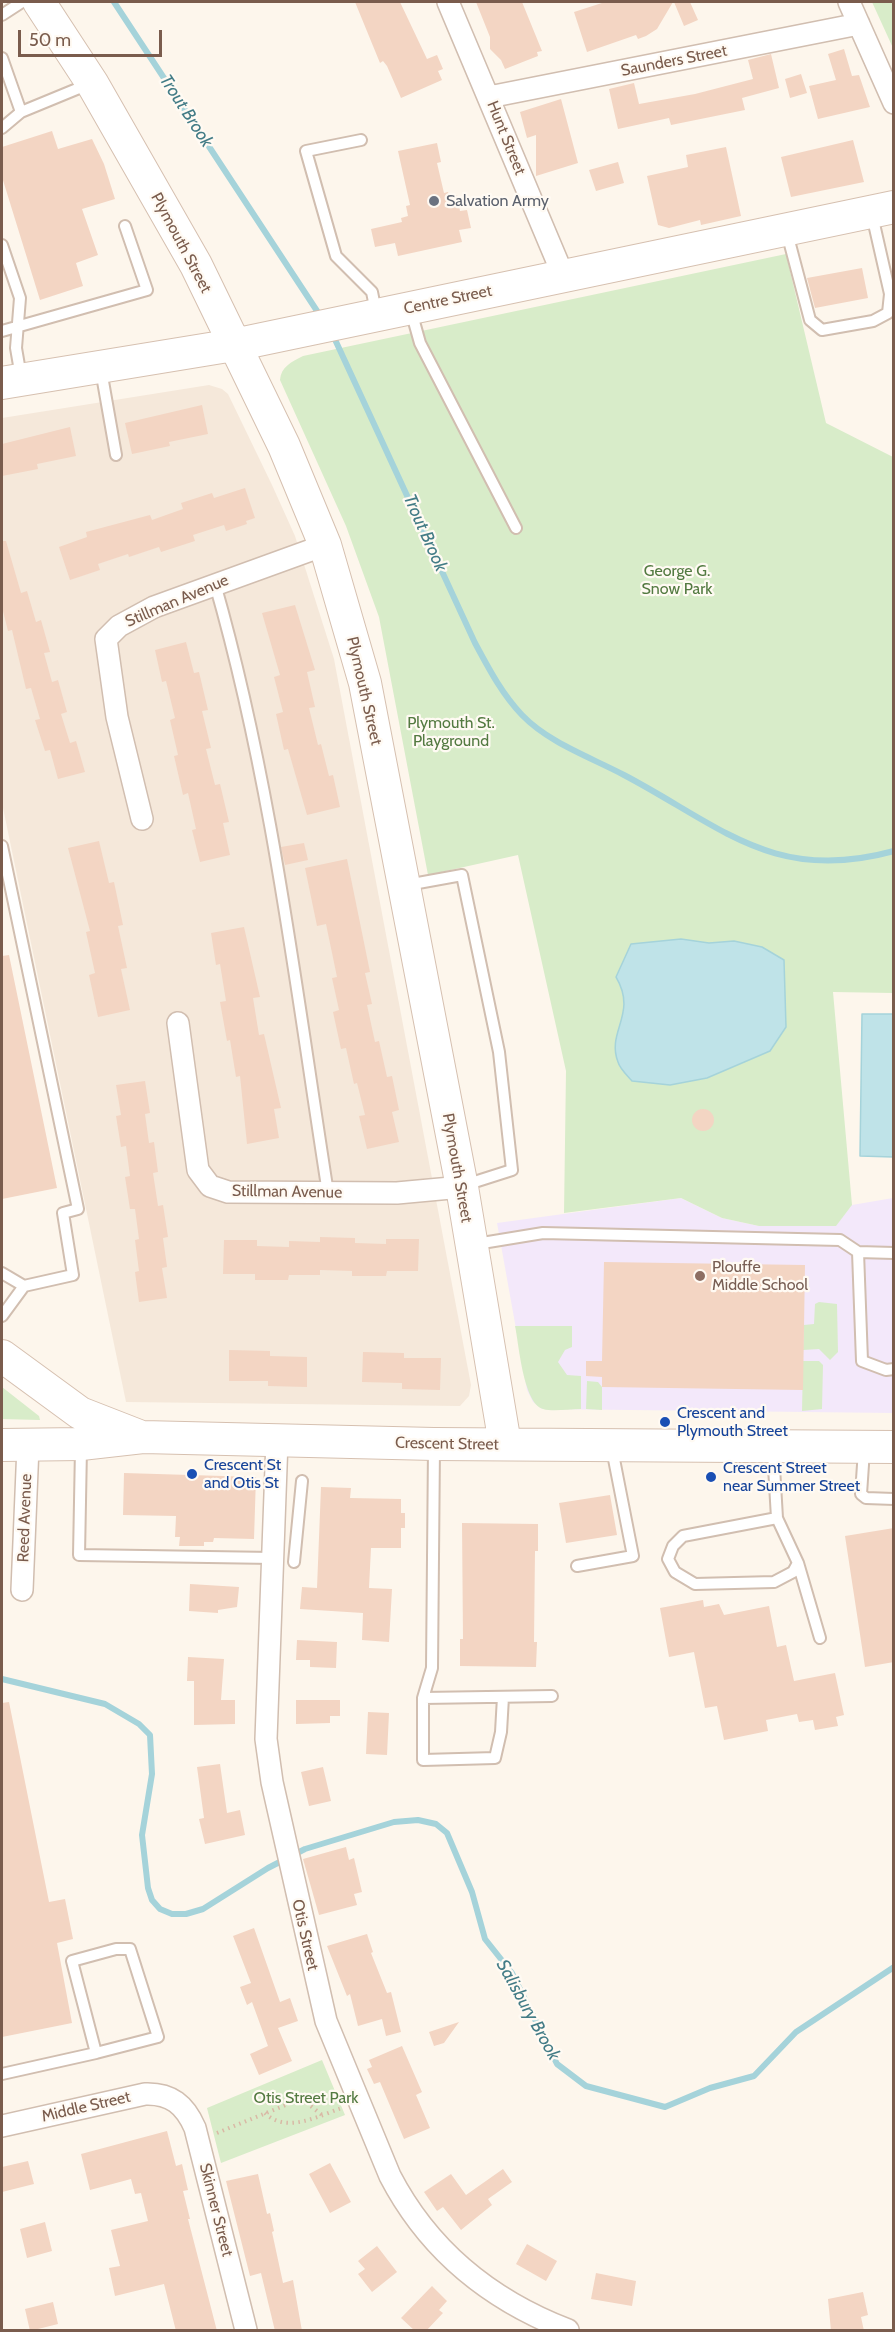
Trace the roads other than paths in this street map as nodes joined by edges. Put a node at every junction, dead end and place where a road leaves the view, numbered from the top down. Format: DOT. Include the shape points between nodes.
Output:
graph roads {
  1 [pos="22,2"];
  2 [pos="39,2"];
  3 [pos="448,2"];
  4 [pos="849,2"];
  5 [pos="2,15"];
  6 [pos="860,24"];
  7 [pos="2,58"];
  8 [pos="92,83"];
  9 [pos="489,97"];
  10 [pos="894,103"];
  11 [pos="21,112"];
  12 [pos="2,128"];
  13 [pos="361,140"];
  14 [pos="882,209"];
  15 [pos="125,226"];
  16 [pos="786,229"];
  17 [pos="2,245"];
  18 [pos="563,275"];
  19 [pos="410,308"];
  20 [pos="377,315"];
  21 [pos="17,327"];
  22 [pos="2,331"];
  23 [pos="234,345"];
  24 [pos="100,367"];
  25 [pos="11,382"];
  26 [pos="116,455"];
  27 [pos="516,528"];
  28 [pos="326,545"];
  29 [pos="215,585"];
  30 [pos="142,819"];
  31 [pos="2,846"];
  32 [pos="404,886"];
  33 [pos="178,1023"];
  34 [pos="462,1187"];
  35 [pos="328,1193"];
  36 [pos="471,1245"];
  37 [pos="858,1252"];
  38 [pos="894,1252"];
  39 [pos="2,1273"];
  40 [pos="24,1286"];
  41 [pos="2,1316"];
  42 [pos="2,1356"];
  43 [pos="894,1369"];
  44 [pos="143,1437"];
  45 [pos="277,1440"];
  46 [pos="81,1444"];
  47 [pos="434,1444"];
  48 [pos="505,1444"];
  49 [pos="15,1445"];
  50 [pos="611,1445"];
  51 [pos="772,1447"];
  52 [pos="879,1447"];
  53 [pos="302,1481"];
  54 [pos="894,1499"];
  55 [pos="287,1512"];
  56 [pos="777,1518"];
  57 [pos="273,1558"];
  58 [pos="294,1562"];
  59 [pos="798,1563"];
  60 [pos="578,1566"];
  61 [pos="22,1590"];
  62 [pos="820,1638"];
  63 [pos="552,1696"];
  64 [pos="503,1697"];
  65 [pos="423,1698"];
  66 [pos="96,2053"];
  67 [pos="2,2074"];
  68 [pos="171,2098"];
  69 [pos="2,2126"];
  70 [pos="246,2331"];
  71 [pos="568,2331"];
  1 -- 5 [label="lane"];
  2 -- 8 [label="main road, Plymouth Street"];
  3 -- 9 [label="street, Hunt Street"];
  4 -- 6 [label="street"];
  6 -- 9 [label="street, Saunders Street"];
  6 -- 10 [label="street"];
  7 -- 11 [label="lane"];
  8 -- 11 [label="lane"];
  8 -- 23 [label="main road, Plymouth Street" via="196,265"];
  9 -- 18 [label="street, Hunt Street"];
  11 -- 12 [label="lane"];
  13 -- 20 [label="lane" via="306,151 336,256 372,292"];
  14 -- 16 [label="main road, Centre Street"];
  14 -- 16 [label="lane" via="890,294 888,313 873,321 822,330 815,326 810,320"];
  15 -- 21 [label="lane" via="147,290"];
  16 -- 18 [label="main road, Centre Street"];
  17 -- 21 [label="lane" via="20,298"];
  18 -- 19 [label="main road, Centre Street"];
  19 -- 20 [label="main road, Centre Street"];
  19 -- 27 [label="lane" via="420,343"];
  20 -- 23 [label="main road, Centre Street"];
  21 -- 22 [label="lane"];
  21 -- 25 [label="lane"];
  23 -- 24 [label="main road, Centre Street"];
  23 -- 28 [label="main road, Plymouth Street" via="284,446"];
  24 -- 25 [label="main road, Centre Street"];
  24 -- 26 [label="lane"];
  28 -- 29 [label="street, Stillman Avenue"];
  28 -- 32 [label="main road, Plymouth Street" via="365,683"];
  29 -- 30 [label="street, Stillman Avenue" via="154,607 119,626 106,639 117,717"];
  29 -- 35 [label="lane" via="230,636 283,900"];
  31 -- 40 [label="lane" via="78,1209 63,1213 73,1275"];
  32 -- 34 [label="main road, Plymouth Street"];
  32 -- 34 [label="lane" via="462,875 499,1052 512,1170"];
  33 -- 35 [label="street, Stillman Avenue" via="198,1170 210,1186 228,1192"];
  34 -- 35 [label="street, Stillman Avenue" via="397,1193"];
  34 -- 36 [label="main road, Plymouth Street"];
  36 -- 37 [label="lane" via="543,1233 840,1240"];
  36 -- 48 [label="main road, Plymouth Street"];
  37 -- 38 [label="lane"];
  37 -- 43 [label="lane" via="862,1361"];
  39 -- 40 [label="lane"];
  40 -- 41 [label="lane"];
  42 -- 44 [label="main road" via="80,1413"];
  44 -- 45 [label="main road, Crescent Street"];
  44 -- 46 [label="main road, Crescent Street"];
  45 -- 47 [label="main road, Crescent Street"];
  45 -- 55 [label="street, Otis Street"];
  46 -- 49 [label="main road, Crescent Street"];
  46 -- 57 [label="lane" via="79,1555"];
  47 -- 48 [label="main road, Crescent Street"];
  47 -- 65 [label="lane" via="432,1668"];
  48 -- 50 [label="main road, Crescent Street"];
  49 -- 61 [label="street, Reed Avenue"];
  50 -- 51 [label="main road, Crescent Street"];
  50 -- 60 [label="lane" via="633,1556"];
  51 -- 52 [label="main road, Crescent Street"];
  51 -- 56 [label="lane"];
  52 -- 54 [label="lane" via="861,1494 873,1499"];
  53 -- 55 [label="lane"];
  55 -- 57 [label="street, Otis Street"];
  55 -- 58 [label="lane"];
  56 -- 59 [label="lane"];
  56 -- 59 [label="lane" via="683,1536 668,1559 675,1572 695,1584 774,1582 792,1572"];
  57 -- 71 [label="street, Otis Street" via="266,1739 291,1875 326,2021 398,2191 431,2238 484,2288 526,2313"];
  59 -- 62 [label="lane"];
  63 -- 64 [label="lane"];
  64 -- 65 [label="lane"];
  64 -- 65 [label="lane" via="495,1758 423,1760"];
  66 -- 66 [label="lane" via="72,1961 130,1949 158,2037"];
  66 -- 67 [label="lane"];
  68 -- 69 [label="street, Middle Street" via="136,2095"];
  68 -- 70 [label="street, Skinner Street" via="186,2110 198,2142"];
}
